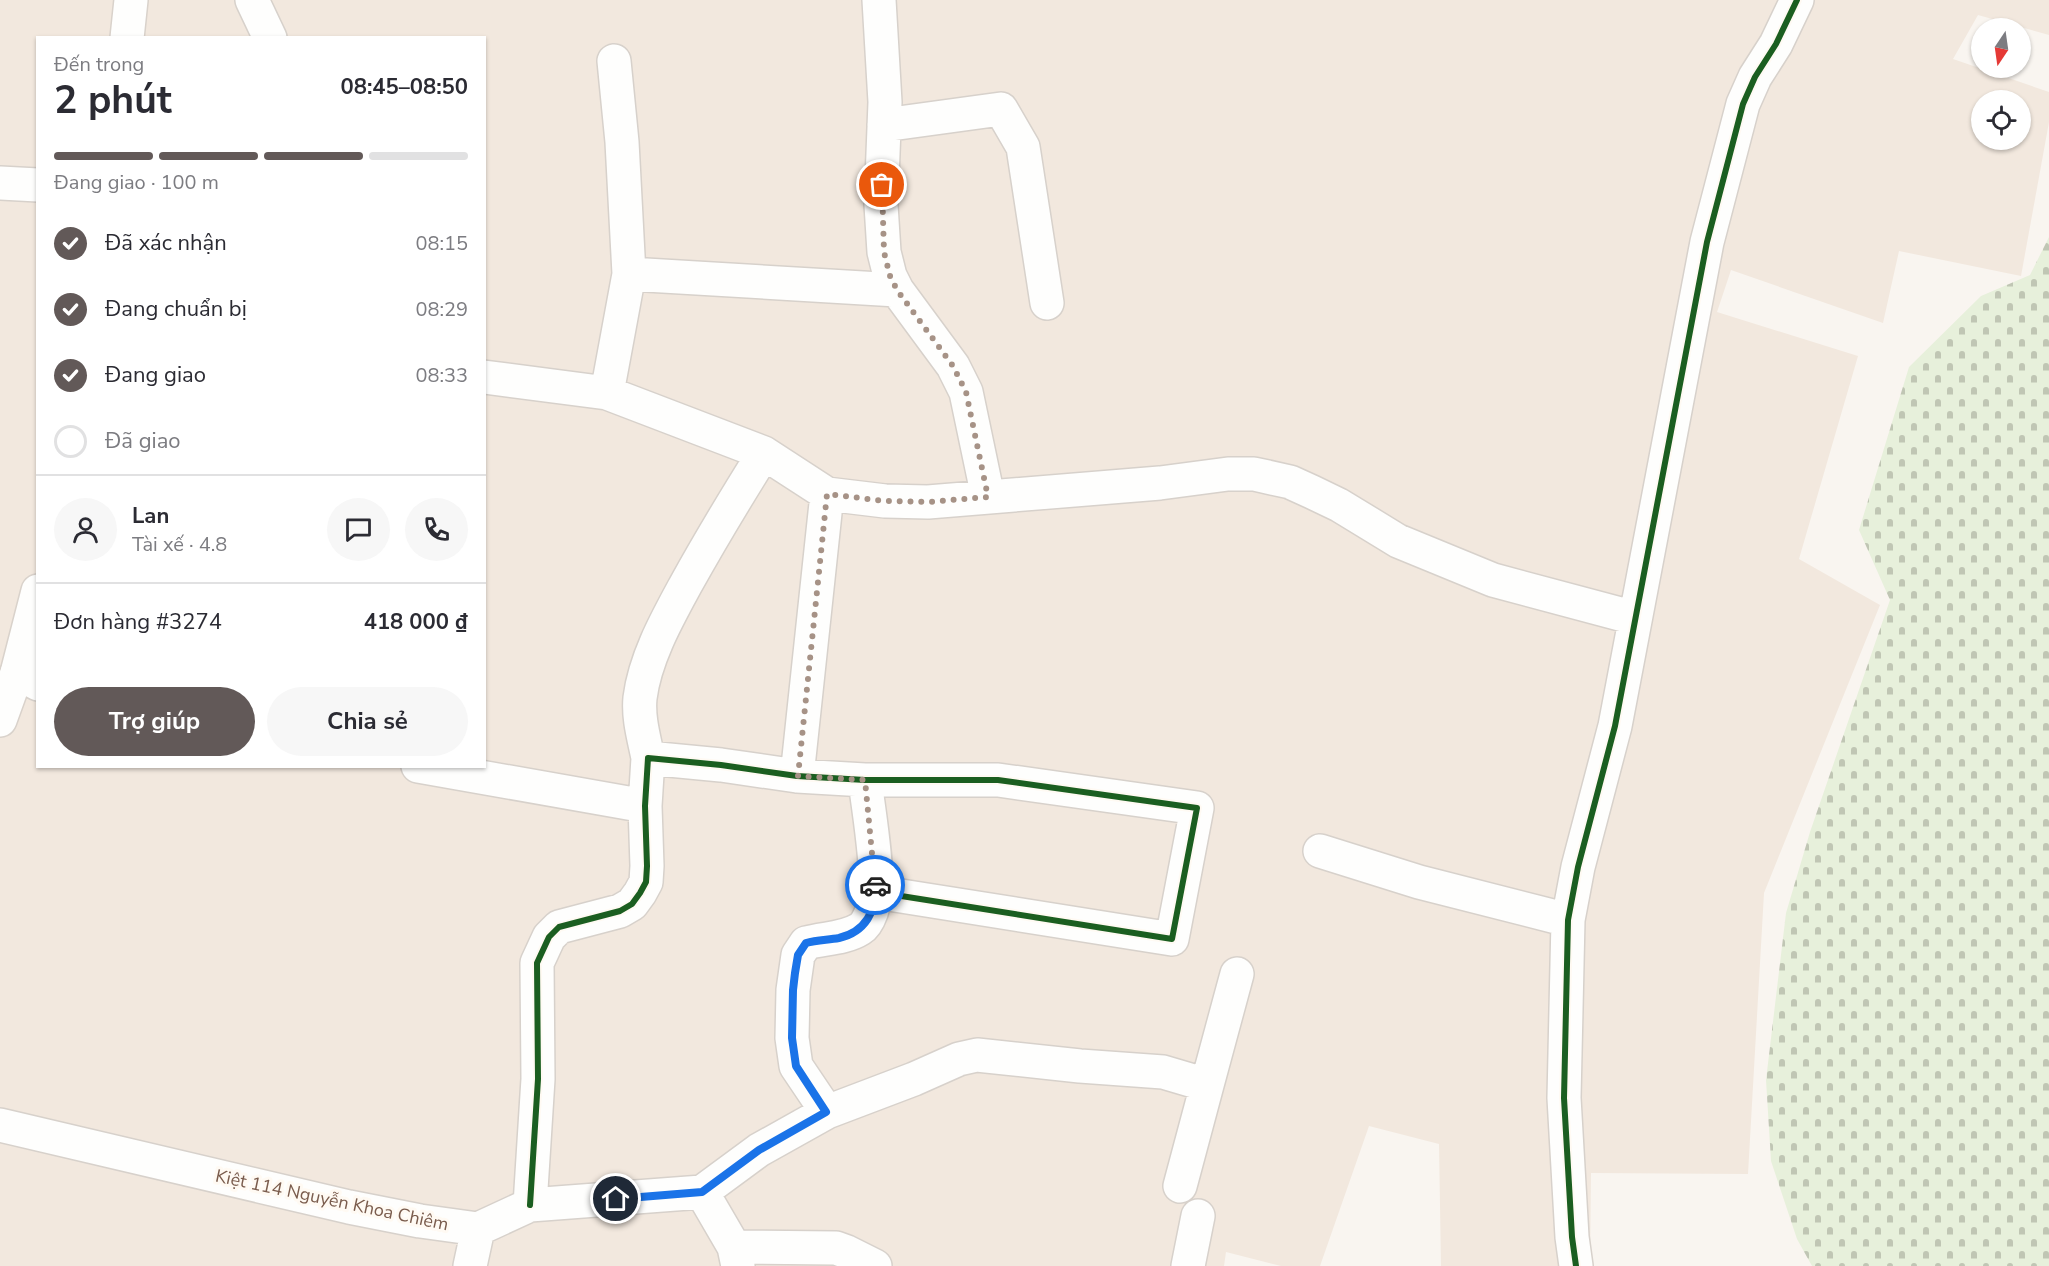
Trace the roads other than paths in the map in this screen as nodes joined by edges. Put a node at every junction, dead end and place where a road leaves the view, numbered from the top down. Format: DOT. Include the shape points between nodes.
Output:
graph roads {
  1 [pos="131,0"];
  2 [pos="252,0"];
  3 [pos="879,0"];
  4 [pos="1797,0"];
  5 [pos="127,36"];
  6 [pos="269,36"];
  7 [pos="614,61"];
  8 [pos="884,124"];
  9 [pos="0,183"];
  10 [pos="36,185"];
  11 [pos="629,274"];
  12 [pos="897,290"];
  13 [pos="1047,303"];
  14 [pos="486,377"];
  15 [pos="607,393"];
  16 [pos="764,453"];
  17 [pos="827,494"];
  18 [pos="988,497"];
  19 [pos="36,607"];
  20 [pos="1635,618"];
  21 [pos="27,678"];
  22 [pos="0,720"];
  23 [pos="648,758"];
  24 [pos="429,768"];
  25 [pos="798,776"];
  26 [pos="865,780"];
  27 [pos="645,806"];
  28 [pos="1320,851"];
  29 [pos="876,892"];
  30 [pos="1568,920"];
  31 [pos="1238,974"];
  32 [pos="1207,1085"];
  33 [pos="826,1112"];
  34 [pos="0,1125"];
  35 [pos="1180,1186"];
  36 [pos="702,1192"];
  37 [pos="530,1205"];
  38 [pos="1198,1216"];
  39 [pos="478,1229"];
  40 [pos="736,1257"];
  41 [pos="470,1266"];
  42 [pos="875,1266"];
  43 [pos="1188,1266"];
  44 [pos="1576,1266"];
  1 -- 5 [label="street"];
  2 -- 6 [label="street"];
  3 -- 8 [label="street"];
  4 -- 20 [label="street" via="1755,77 1734,134 1707,242"];
  7 -- 11 [label="street"];
  8 -- 12 [label="street" via="884,252"];
  8 -- 13 [label="street" via="1001,109 1023,147"];
  9 -- 10 [label="street"];
  11 -- 12 [label="street"];
  11 -- 15 [label="street"];
  12 -- 18 [label="street" via="953,366 966,392"];
  14 -- 15 [label="street"];
  15 -- 16 [label="street"];
  16 -- 17 [label="street"];
  16 -- 23 [label="street" via="714,533 652,653 640,699"];
  17 -- 18 [label="street" via="928,502"];
  17 -- 25 [label="street"];
  18 -- 20 [label="street" via="1254,474 1290,482 1339,505 1398,541 1493,580"];
  19 -- 21 [label="street"];
  20 -- 30 [label="street" via="1615,726"];
  21 -- 22 [label="street"];
  23 -- 25 [label="street"];
  23 -- 27 [label="street"];
  24 -- 27 [label="street"];
  25 -- 26 [label="street"];
  26 -- 29 [label="street"];
  26 -- 29 [label="street" via="998,780 1197,808 1172,939"];
  27 -- 37 [label="street" via="647,866 646,882 640,893 620,911 559,927 549,937 537,963 538,1079"];
  28 -- 30 [label="street" via="1419,882"];
  29 -- 33 [label="street" via="871,914 862,928 840,938 806,943 798,955 792,1038 796,1066"];
  30 -- 44 [label="street" via="1564,1098"];
  31 -- 32 [label="street"];
  32 -- 33 [label="street" via="1163,1072 977,1055"];
  32 -- 35 [label="street"];
  33 -- 36 [label="street" via="759,1150"];
  34 -- 39 [label="street, Kiệt 114 Nguyễn Khoa Chiêm" via="349,1208"];
  36 -- 37 [label="street"];
  36 -- 40 [label="street"];
  37 -- 39 [label="street"];
  38 -- 43 [label="street"];
  39 -- 41 [label="street"];
  40 -- 42 [label="street" via="836,1248"];
}
